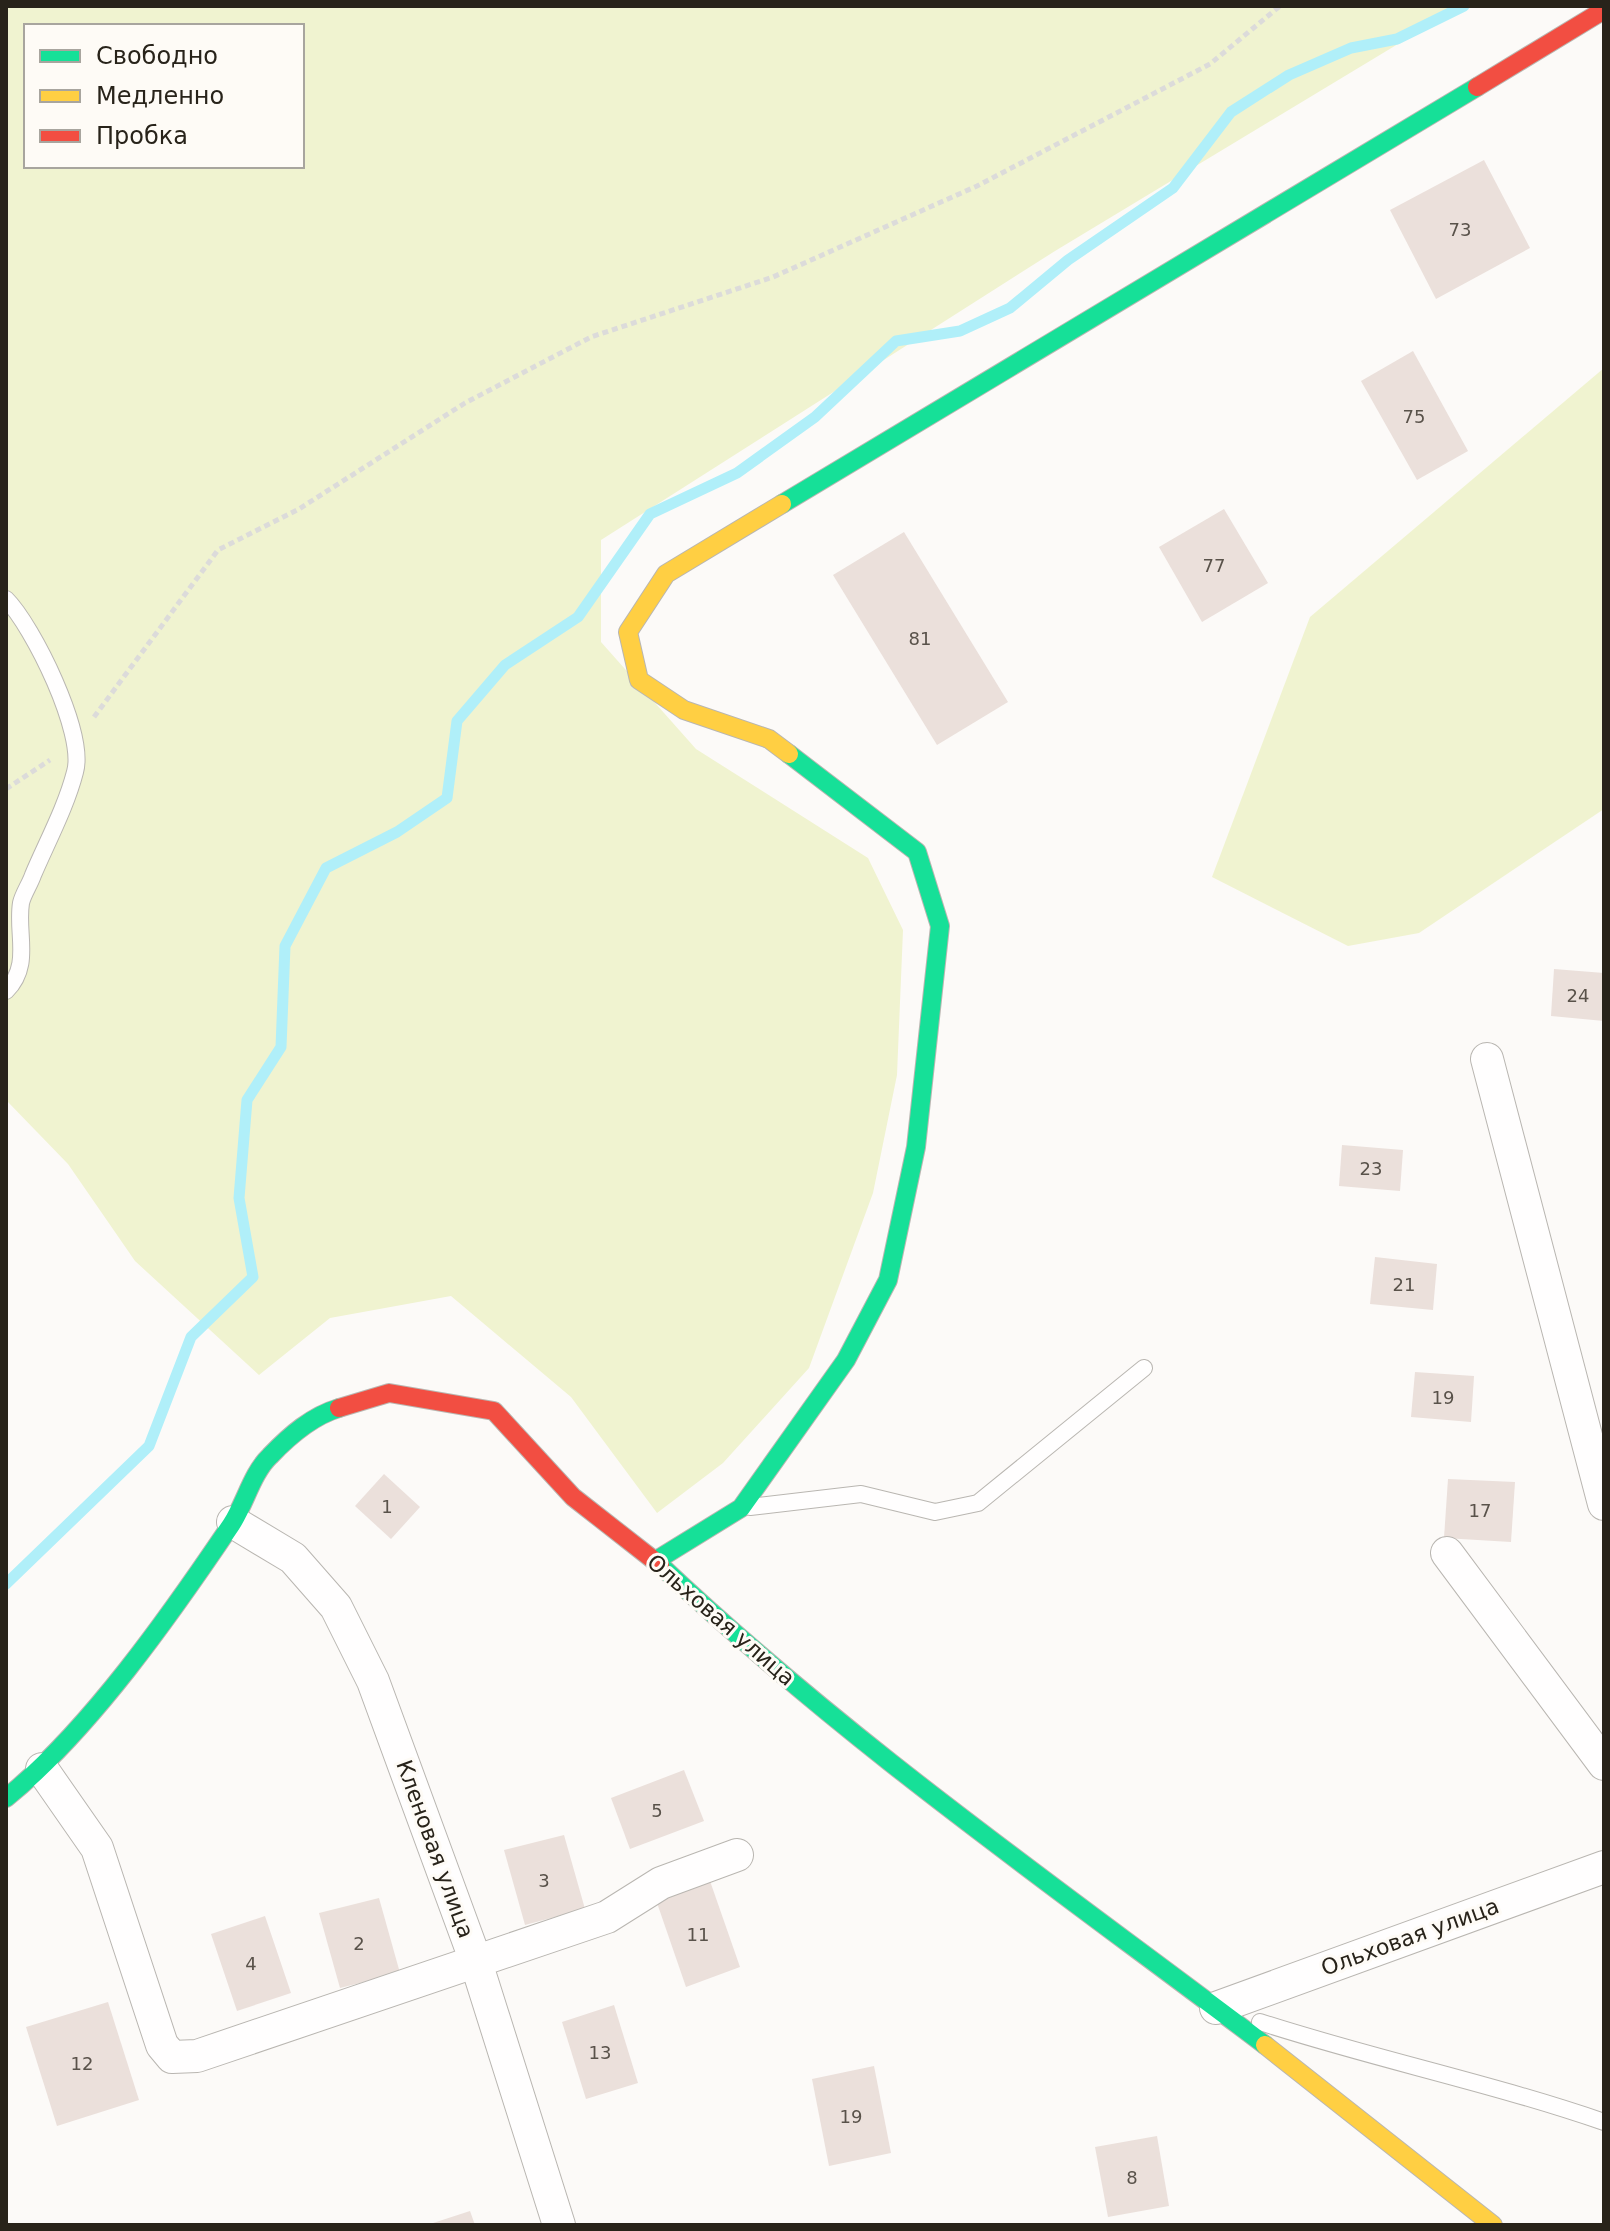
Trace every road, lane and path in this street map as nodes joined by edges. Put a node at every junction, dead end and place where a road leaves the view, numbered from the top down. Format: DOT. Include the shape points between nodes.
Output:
graph roads {
  1 [pos="1280,6"];
  2 [pos="1604,10"];
  3 [pos="6,599"];
  4 [pos="75,743"];
  5 [pos="6,789"];
  6 [pos="6,991"];
  7 [pos="1487,1059"];
  8 [pos="1144,1368"];
  9 [pos="1604,1504"];
  10 [pos="741,1508"];
  11 [pos="233,1522"];
  12 [pos="1447,1553"];
  13 [pos="655,1561"];
  14 [pos="1604,1764"];
  15 [pos="42,1769"];
  16 [pos="6,1798"];
  17 [pos="737,1855"];
  18 [pos="1604,1867"];
  19 [pos="475,1959"];
  20 [pos="1216,2008"];
  21 [pos="1604,2122"];
  22 [pos="559,2225"];
  23 [pos="1493,2225"];
  1 -- 4 [label="path" via="1210,64 977,186 773,277 591,337 465,403 299,509 218,550"];
  2 -- 10 [label="street" via="666,574 628,632 639,680 684,710 769,739 917,852 940,926 916,1147 888,1280 846,1360"];
  3 -- 4 [label="lane" via="21,613 49,667"];
  4 -- 5 [label="path"];
  4 -- 6 [label="lane" via="76,770 21,903 24,952"];
  7 -- 9 [label="street"];
  8 -- 10 [label="lane" via="978,1503 935,1512 861,1494"];
  10 -- 13 [label="street"];
  11 -- 13 [label="street, Ольховая улица" via="267,1458 318,1414 389,1393 494,1411 573,1497"];
  11 -- 15 [label="street, Ольховая улица" via="139,1652"];
  11 -- 19 [label="street, Кленовая улица" via="293,1558 336,1607 373,1681"];
  12 -- 14 [label="street"];
  13 -- 20 [label="street, Ольховая улица" via="855,1736"];
  15 -- 16 [label="street, Ольховая улица"];
  15 -- 19 [label="street" via="97,1848 162,2045 172,2057 197,2056"];
  17 -- 19 [label="street" via="661,1883 607,1917"];
  18 -- 20 [label="street, Ольховая улица"];
  19 -- 22 [label="street, Кленовая улица"];
  20 -- 21 [label="lane"];
  20 -- 23 [label="street, Ольховая улица"];
}
